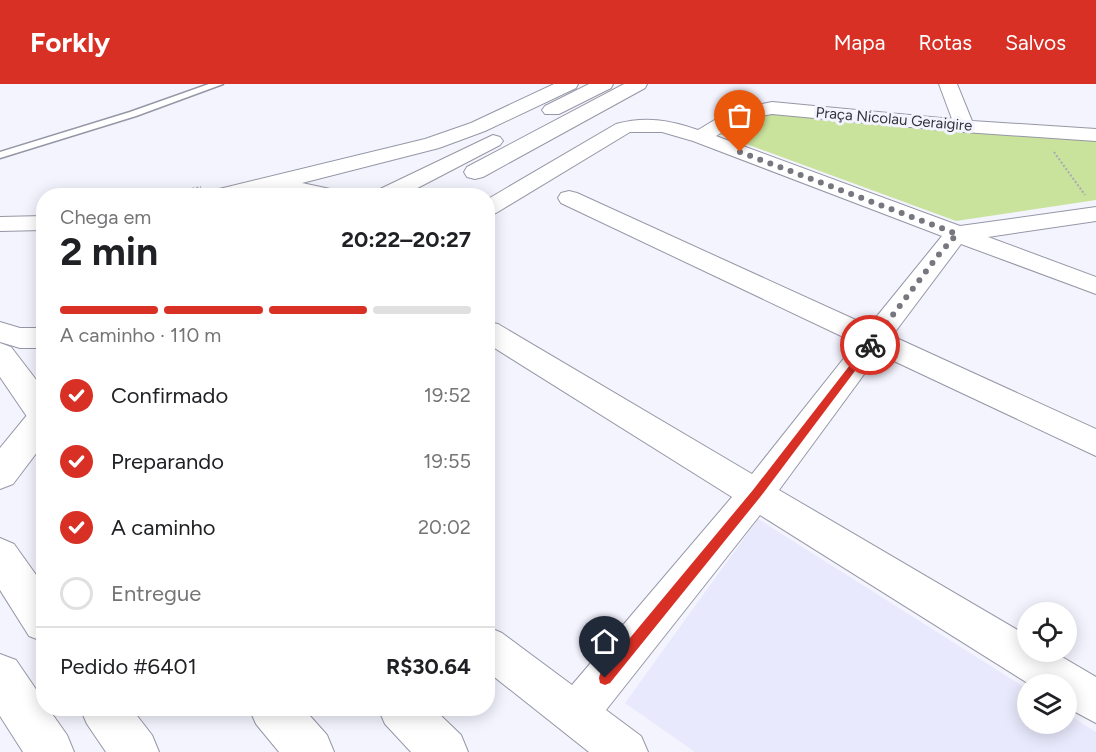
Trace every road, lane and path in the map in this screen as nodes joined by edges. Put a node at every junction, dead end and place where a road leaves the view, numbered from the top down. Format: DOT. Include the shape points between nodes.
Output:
graph roads {
  1 [pos="218,84"];
  2 [pos="568,84"];
  3 [pos="604,84"];
  4 [pos="638,84"];
  5 [pos="948,84"];
  6 [pos="964,126"];
  7 [pos="1040,132"];
  8 [pos="1096,135"];
  9 [pos="700,137"];
  10 [pos="0,155"];
  11 [pos="254,188"];
  12 [pos="400,188"];
  13 [pos="445,188"];
  14 [pos="569,198"];
  15 [pos="495,204"];
  16 [pos="1093,208"];
  17 [pos="36,223"];
  18 [pos="0,224"];
  19 [pos="957,234"];
  20 [pos="1096,286"];
  21 [pos="0,332"];
  22 [pos="495,335"];
  23 [pos="36,338"];
  24 [pos="874,340"];
  25 [pos="0,354"];
  26 [pos="36,405"];
  27 [pos="36,427"];
  28 [pos="1096,443"];
  29 [pos="0,474"];
  30 [pos="757,493"];
  31 [pos="0,556"];
  32 [pos="36,610"];
  33 [pos="495,652"];
  34 [pos="0,676"];
  35 [pos="1096,701"];
  36 [pos="575,715"];
  37 [pos="109,716"];
  38 [pos="279,716"];
  39 [pos="409,716"];
  40 [pos="50,752"];
  41 [pos="135,752"];
  42 [pos="310,752"];
  43 [pos="444,752"];
  44 [pos="625,752"];
  1 -- 10 [label="lane"];
  2 -- 11 [label="main road" via="432,144"];
  3 -- 12 [label="main road"];
  4 -- 13 [label="main road"];
  5 -- 6 [label="street"];
  6 -- 7 [label="street, Praça Nicolau Geraigire"];
  6 -- 9 [label="street, Praça Nicolau Geraigire" via="772,108 738,114"];
  7 -- 8 [label="street, Praça Nicolau Geraigire"];
  7 -- 16 [label="path"];
  9 -- 15 [label="street" via="636,123"];
  9 -- 19 [label="street"];
  14 -- 24 [label="street"];
  16 -- 19 [label="street"];
  17 -- 18 [label="main road"];
  19 -- 20 [label="street"];
  19 -- 24 [label="street"];
  21 -- 23 [label="main road"];
  22 -- 30 [label="street"];
  24 -- 28 [label="street"];
  24 -- 30 [label="street"];
  25 -- 26 [label="main road"];
  27 -- 29 [label="main road"];
  30 -- 35 [label="street"];
  30 -- 36 [label="street"];
  31 -- 32 [label="main road"];
  33 -- 36 [label="street"];
  34 -- 40 [label="main road"];
  36 -- 44 [label="street"];
  37 -- 41 [label="main road"];
  38 -- 42 [label="main road"];
  39 -- 43 [label="main road"];
}
